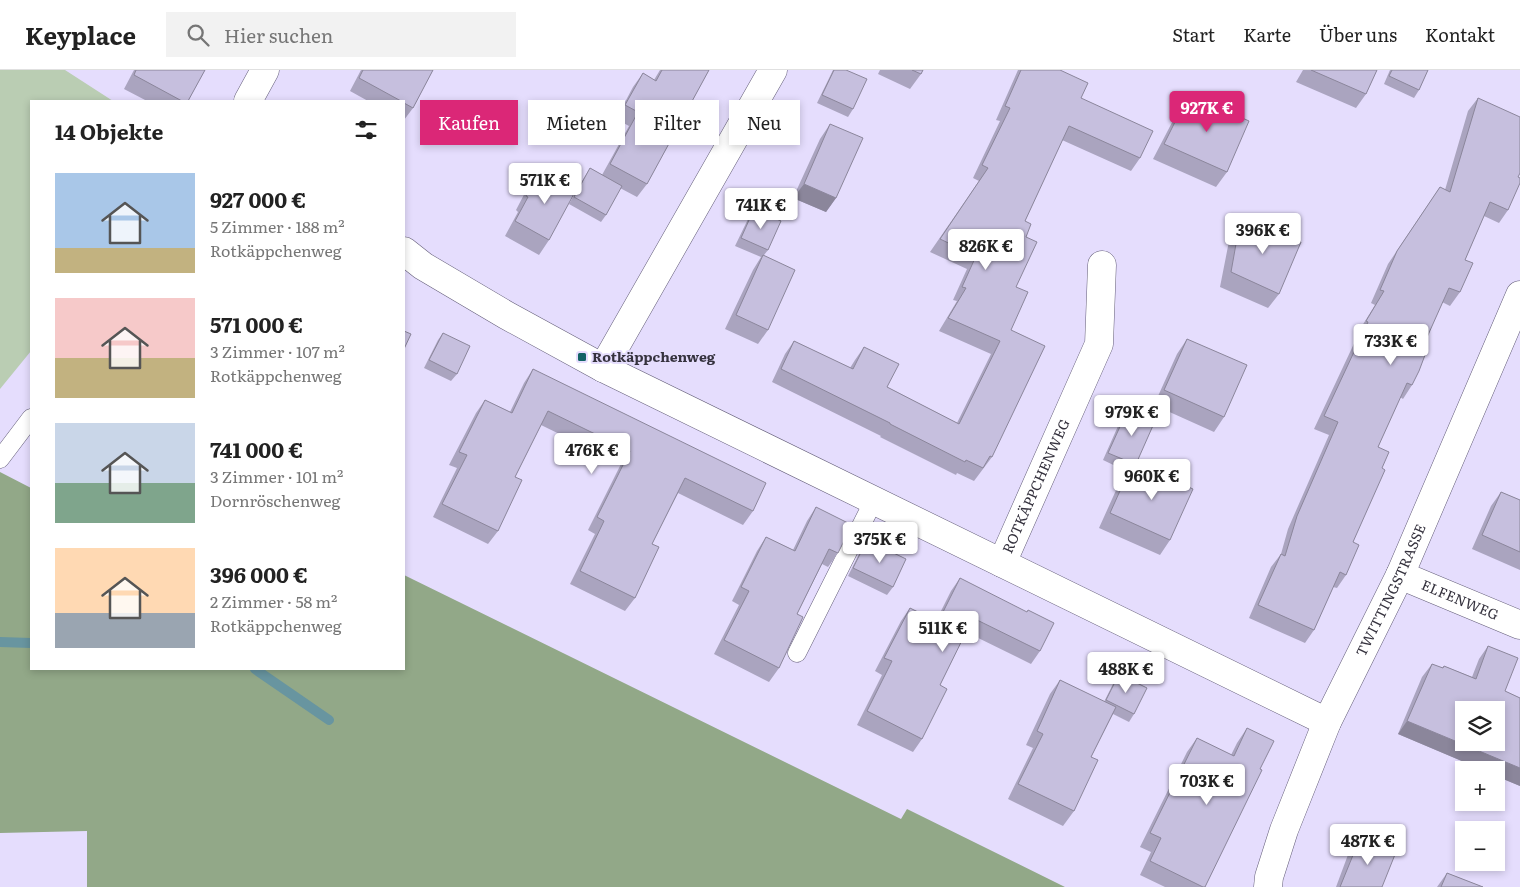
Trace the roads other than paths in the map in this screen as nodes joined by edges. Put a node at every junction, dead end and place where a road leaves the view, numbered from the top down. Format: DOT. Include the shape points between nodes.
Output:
graph roads {
  1 [pos="265,70"];
  2 [pos="773,70"];
  3 [pos="249,100"];
  4 [pos="405,252"];
  5 [pos="1102,265"];
  6 [pos="1520,297"];
  7 [pos="603,368"];
  8 [pos="30,419"];
  9 [pos="0,459"];
  10 [pos="874,500"];
  11 [pos="1002,563"];
  12 [pos="1400,574"];
  13 [pos="1520,625"];
  14 [pos="796,652"];
  15 [pos="1327,722"];
  16 [pos="1268,887"];
  1 -- 3 [label="street"];
  2 -- 7 [label="street"];
  4 -- 7 [label="street, ROTKÄPPCHENWEG" via="506,316"];
  5 -- 11 [label="street, ROTKÄPPCHENWEG" via="1099,344"];
  6 -- 12 [label="street, TWITTINGSTRASSE"];
  7 -- 10 [label="street, ROTKÄPPCHENWEG"];
  8 -- 9 [label="lane"];
  10 -- 11 [label="street, ROTKÄPPCHENWEG"];
  10 -- 14 [label="lane"];
  11 -- 15 [label="street, ROTKÄPPCHENWEG"];
  12 -- 13 [label="street, ELFENWEG"];
  12 -- 15 [label="street, TWITTINGSTRASSE"];
  15 -- 16 [label="street, TWITTINGSTRASSE" via="1284,830 1268,877"];
}
